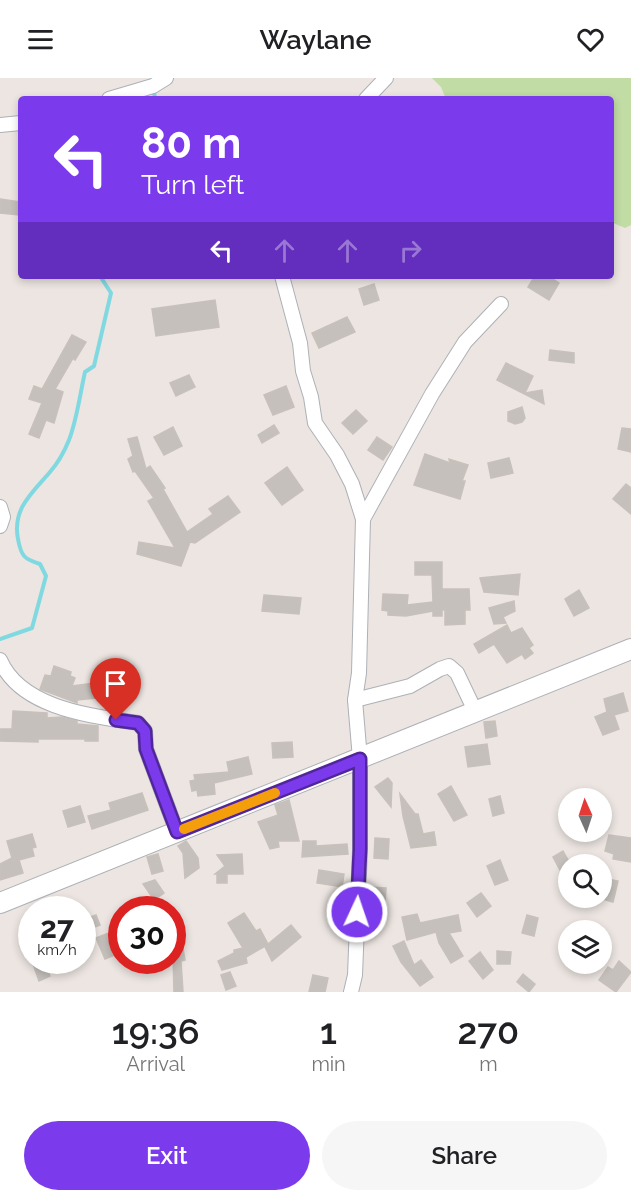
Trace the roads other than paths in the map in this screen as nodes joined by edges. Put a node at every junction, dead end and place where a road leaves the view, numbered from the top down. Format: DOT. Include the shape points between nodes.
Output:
graph roads {
  1 [pos="166,78"];
  2 [pos="386,78"];
  3 [pos="117,96"];
  4 [pos="369,96"];
  5 [pos="18,123"];
  6 [pos="0,125"];
  7 [pos="283,279"];
  8 [pos="501,304"];
  9 [pos="0,507"];
  10 [pos="363,519"];
  11 [pos="0,526"];
  12 [pos="631,649"];
  13 [pos="0,660"];
  14 [pos="355,700"];
  15 [pos="476,713"];
  16 [pos="360,759"];
  17 [pos="177,832"];
  18 [pos="0,903"];
  19 [pos="351,992"];
  1 -- 3 [label="street" via="153,86"];
  2 -- 4 [label="street"];
  5 -- 6 [label="street"];
  7 -- 10 [label="street" via="315,423 352,484"];
  8 -- 10 [label="street" via="465,342"];
  9 -- 11 [label="street"];
  10 -- 14 [label="street"];
  12 -- 15 [label="street"];
  13 -- 17 [label="street" via="6,672 26,690 48,703 72,712 138,723 145,731 146,749"];
  14 -- 15 [label="street" via="410,686 449,666 458,673"];
  14 -- 16 [label="street"];
  15 -- 16 [label="street"];
  16 -- 17 [label="street"];
  16 -- 19 [label="street" via="360,849"];
  17 -- 18 [label="street"];
}
